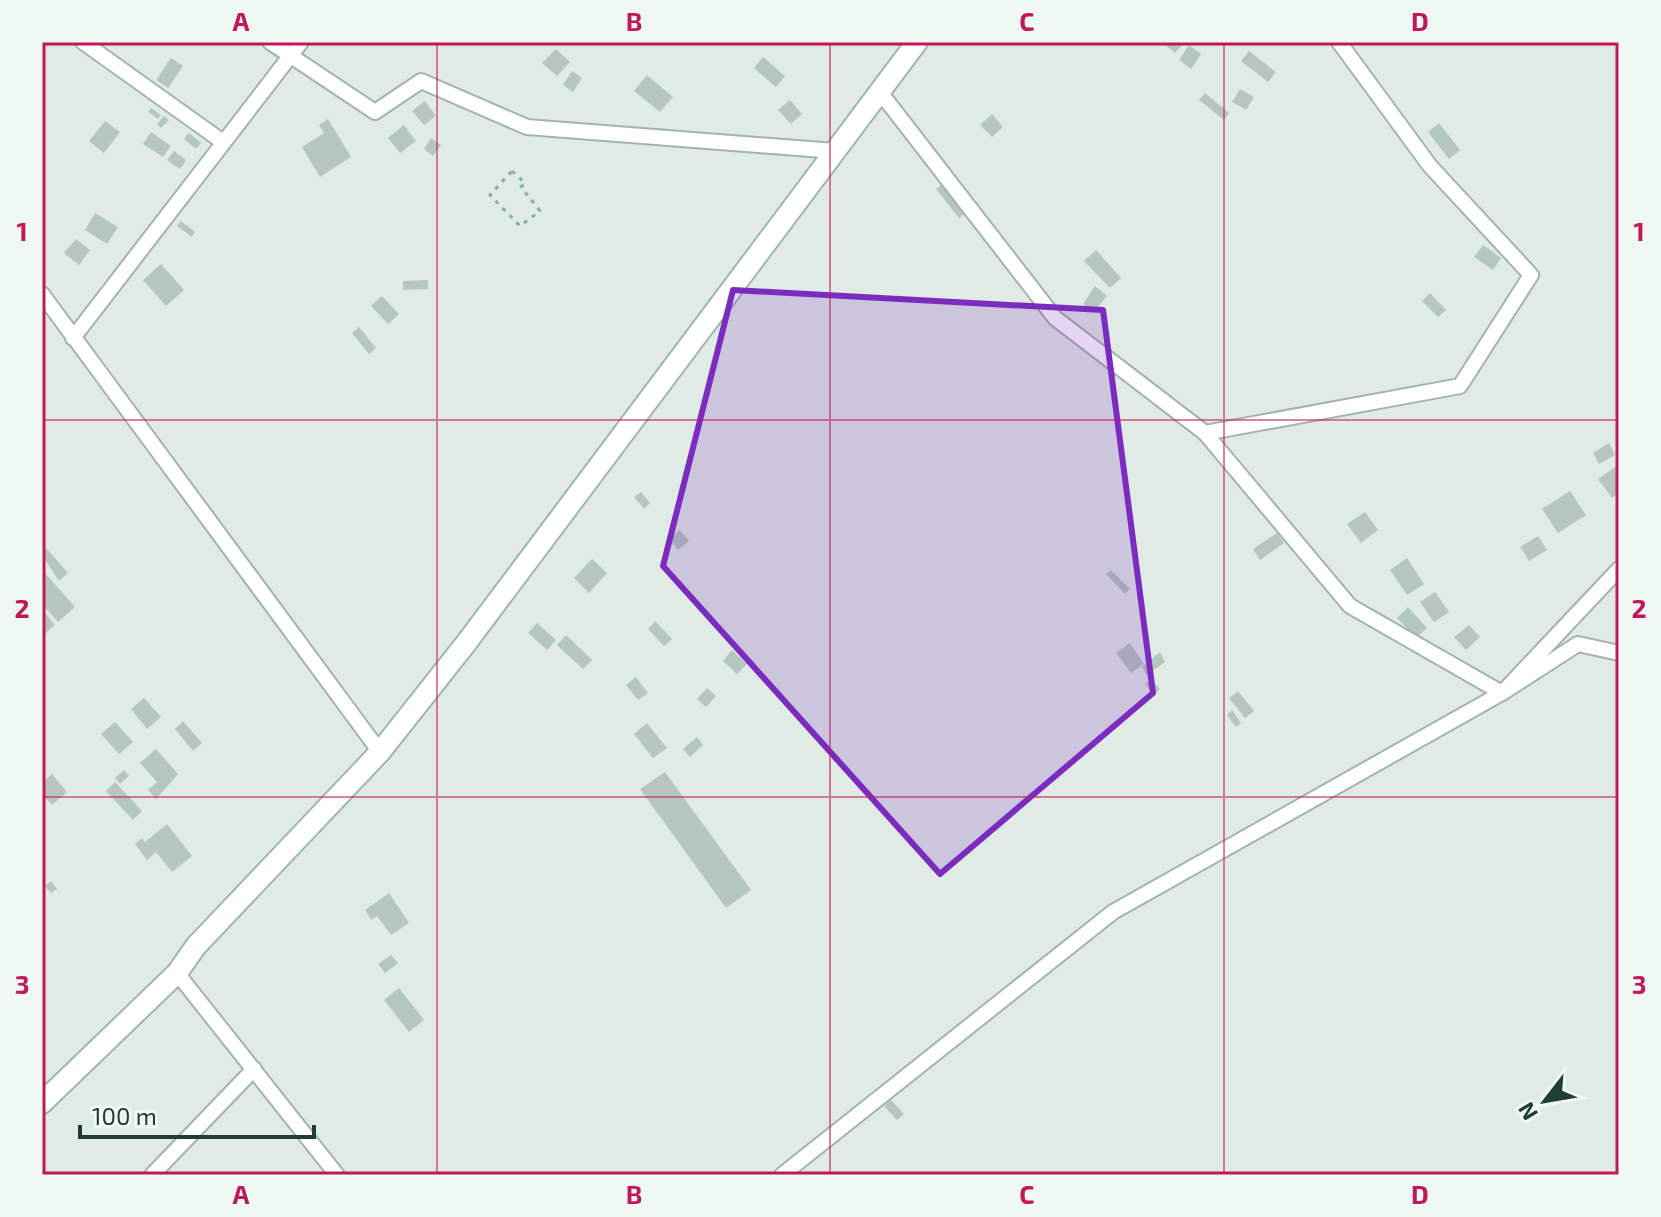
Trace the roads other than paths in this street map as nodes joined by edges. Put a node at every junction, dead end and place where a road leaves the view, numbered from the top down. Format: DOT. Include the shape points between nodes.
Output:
graph roads {
  1 [pos="83,42"];
  2 [pos="270,42"];
  3 [pos="301,42"];
  4 [pos="917,42"];
  5 [pos="1339,42"];
  6 [pos="290,57"];
  7 [pos="880,92"];
  8 [pos="223,142"];
  9 [pos="835,151"];
  10 [pos="42,294"];
  11 [pos="73,338"];
  12 [pos="1205,433"];
  13 [pos="1619,569"];
  14 [pos="1619,653"];
  15 [pos="1502,693"];
  16 [pos="380,752"];
  17 [pos="177,973"];
  18 [pos="254,1069"];
  19 [pos="42,1103"];
  20 [pos="152,1175"];
  21 [pos="337,1175"];
  22 [pos="782,1175"];
  1 -- 8 [label="street"];
  2 -- 6 [label="street"];
  3 -- 6 [label="street"];
  4 -- 7 [label="main road"];
  5 -- 12 [label="street" via="1430,166 1531,275 1460,386"];
  6 -- 8 [label="street"];
  6 -- 9 [label="street" via="375,112 421,81 527,127"];
  7 -- 9 [label="main road"];
  7 -- 12 [label="street" via="1055,318"];
  8 -- 11 [label="street"];
  9 -- 16 [label="main road"];
  10 -- 11 [label="street"];
  11 -- 16 [label="street"];
  12 -- 15 [label="street" via="1350,606"];
  13 -- 15 [label="street"];
  14 -- 15 [label="street" via="1578,644"];
  15 -- 22 [label="street" via="1113,912"];
  16 -- 17 [label="main road" via="196,946"];
  17 -- 18 [label="street"];
  17 -- 19 [label="main road"];
  18 -- 20 [label="street"];
  18 -- 21 [label="street"];
}
